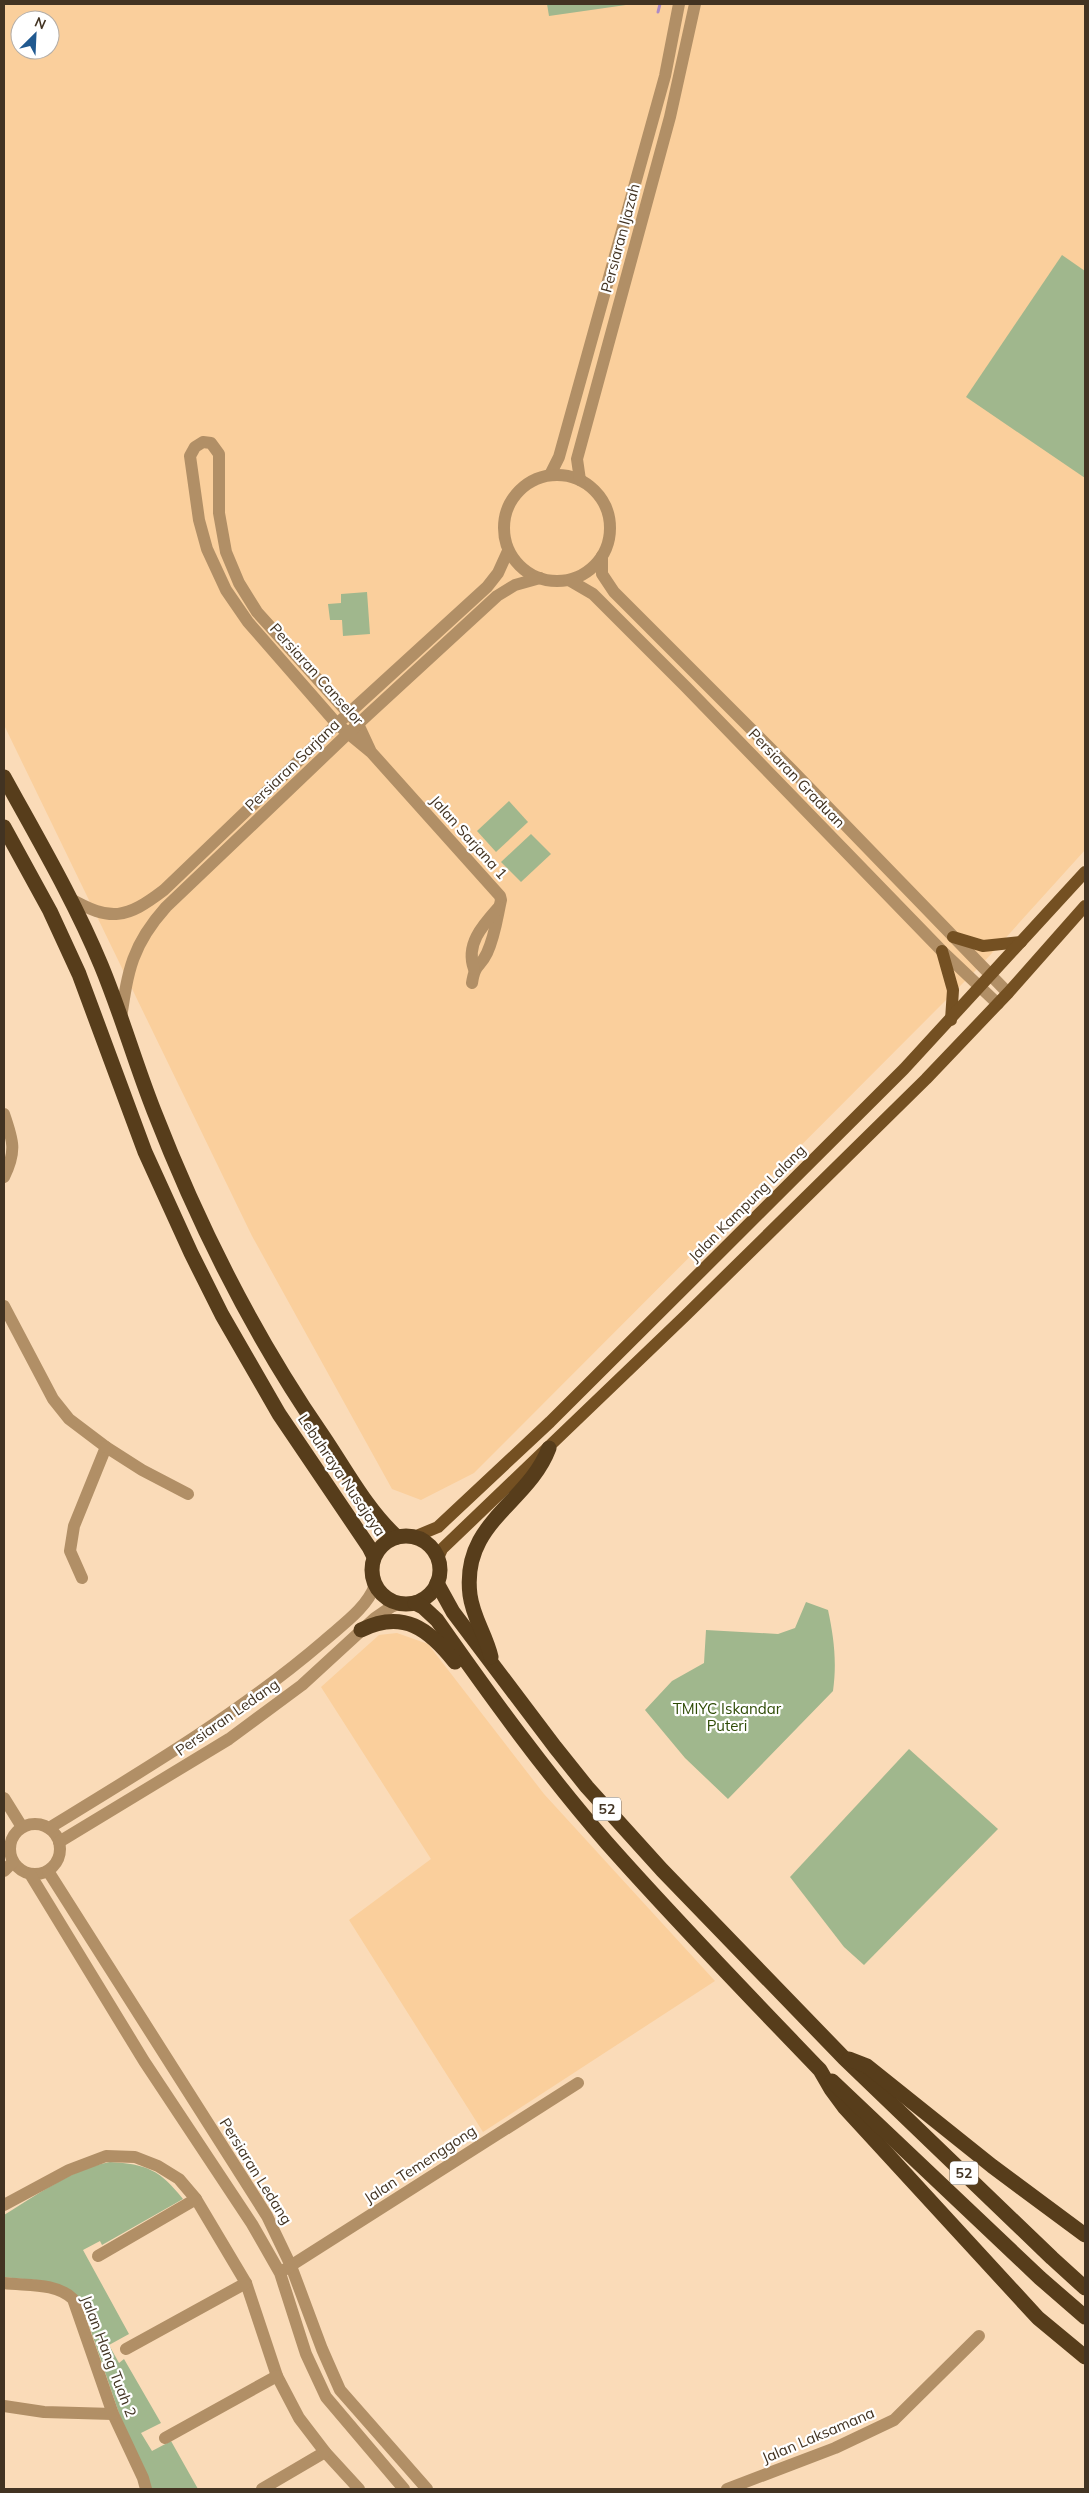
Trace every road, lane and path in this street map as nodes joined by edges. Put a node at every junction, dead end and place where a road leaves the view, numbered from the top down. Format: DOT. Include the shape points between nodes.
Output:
graph roads {
  1 [pos="678,4"];
  2 [pos="694,4"];
  3 [pos="550,475"];
  4 [pos="580,480"];
  5 [pos="508,551"];
  6 [pos="602,556"];
  7 [pos="540,578"];
  8 [pos="569,580"];
  9 [pos="348,714"];
  10 [pos="337,724"];
  11 [pos="358,724"];
  12 [pos="348,734"];
  13 [pos="371,752"];
  14 [pos="4,778"];
  15 [pos="4,827"];
  16 [pos="1085,872"];
  17 [pos="69,898"];
  18 [pos="1085,906"];
  19 [pos="937,920"];
  20 [pos="924,932"];
  21 [pos="953,936"];
  22 [pos="1021,942"];
  23 [pos="942,950"];
  24 [pos="990,976"];
  25 [pos="472,983"];
  26 [pos="980,987"];
  27 [pos="1008,993"];
  28 [pos="998,1004"];
  29 [pos="121,1018"];
  30 [pos="951,1020"];
  31 [pos="4,1114"];
  32 [pos="4,1177"];
  33 [pos="4,1306"];
  34 [pos="106,1447"];
  35 [pos="549,1448"];
  36 [pos="188,1494"];
  37 [pos="397,1537"];
  38 [pos="414,1537"];
  39 [pos="374,1558"];
  40 [pos="438,1558"];
  41 [pos="82,1578"];
  42 [pos="437,1583"];
  43 [pos="375,1585"];
  44 [pos="408,1603"];
  45 [pos="361,1630"];
  46 [pos="493,1666"];
  47 [pos="487,1691"];
  48 [pos="4,1798"];
  49 [pos="22,1827"];
  50 [pos="50,1828"];
  51 [pos="59,1842"];
  52 [pos="5,1869"];
  53 [pos="48,1871"];
  54 [pos="30,1874"];
  55 [pos="844,2058"];
  56 [pos="820,2070"];
  57 [pos="578,2082"];
  58 [pos="196,2199"];
  59 [pos="4,2206"];
  60 [pos="1085,2236"];
  61 [pos="98,2256"];
  62 [pos="285,2269"];
  63 [pos="4,2282"];
  64 [pos="246,2283"];
  65 [pos="1085,2288"];
  66 [pos="1085,2317"];
  67 [pos="979,2336"];
  68 [pos="126,2349"];
  69 [pos="1085,2357"];
  70 [pos="277,2376"];
  71 [pos="4,2406"];
  72 [pos="113,2414"];
  73 [pos="165,2438"];
  74 [pos="326,2452"];
  75 [pos="146,2489"];
  76 [pos="262,2489"];
  77 [pos="359,2489"];
  78 [pos="404,2489"];
  79 [pos="426,2489"];
  80 [pos="727,2489"];
  1 -- 3 [label="street, Persiaran Ijazah" via="665,76 559,457"];
  2 -- 4 [label="street, Persiaran Ijazah" via="670,117 577,459"];
  3 -- 4 [label="street"];
  3 -- 5 [label="street" via="527,484 510,502 504,518"];
  4 -- 6 [label="street" via="591,487 606,508 610,532"];
  5 -- 7 [label="street" via="527,572"];
  5 -- 9 [label="street, Persiaran Sarjana" via="498,573 487,586"];
  6 -- 8 [label="street" via="582,575"];
  6 -- 19 [label="street, Persiaran Graduan" via="602,574 614,592"];
  7 -- 8 [label="street"];
  7 -- 11 [label="street, Persiaran Sarjana" via="515,585 497,596"];
  8 -- 20 [label="street, Persiaran Graduan" via="593,594"];
  9 -- 10 [label="street, Persiaran Sarjana"];
  9 -- 10 [label="street, Persiaran Canselor" via="257,612 239,583 226,552 219,513 219,454 212,443 203,442 195,446 190,456 199,520 207,549 226,590 248,622"];
  9 -- 11 [label="street, Persiaran Canselor"];
  10 -- 12 [label="street, Persiaran Canselor"];
  10 -- 17 [label="street, Persiaran Sarjana" via="164,890 147,902 132,910 106,915"];
  11 -- 12 [label="street, Persiaran Sarjana"];
  11 -- 13 [label="street, Persiaran Canselor"];
  12 -- 13 [label="street, Persiaran Canselor"];
  12 -- 29 [label="street, Persiaran Sarjana" via="153,922 131,962"];
  13 -- 25 [label="street, Jalan Sarjana 1" via="500,896 494,937 487,954 474,969"];
  14 -- 17 [label="highway"];
  15 -- 39 [label="highway, Lebuhraya Nusajaya" via="50,911 79,974 145,1152 222,1315 279,1414"];
  16 -- 22 [label="main road, Jalan Kampung Lalang"];
  17 -- 29 [label="highway"];
  18 -- 27 [label="main road"];
  19 -- 20 [label="street"];
  19 -- 21 [label="street, Persiaran Graduan"];
  20 -- 23 [label="street, Persiaran Graduan"];
  21 -- 22 [label="main road" via="983,946"];
  21 -- 24 [label="street, Persiaran Graduan"];
  22 -- 24 [label="main road, Jalan Kampung Lalang"];
  23 -- 26 [label="street, Persiaran Graduan"];
  23 -- 30 [label="main road" via="953,990"];
  24 -- 26 [label="main road, Jalan Kampung Lalang"];
  24 -- 27 [label="street, Persiaran Graduan"];
  26 -- 28 [label="street, Persiaran Graduan"];
  26 -- 30 [label="main road, Jalan Kampung Lalang"];
  27 -- 28 [label="main road"];
  28 -- 35 [label="main road" via="926,1079"];
  29 -- 37 [label="highway" via="166,1141 242,1303 298,1400 380,1519"];
  30 -- 38 [label="main road, Jalan Kampung Lalang" via="550,1422 438,1527"];
  31 -- 32 [label="street" via="14,1152"];
  33 -- 34 [label="street" via="53,1398 69,1419"];
  34 -- 36 [label="street"];
  34 -- 41 [label="street" via="74,1526 70,1551"];
  35 -- 40 [label="main road" via="466,1525 442,1549"];
  35 -- 46 [label="highway" via="530,1480 491,1522 473,1558 471,1597"];
  37 -- 38 [label="highway"];
  37 -- 39 [label="highway" via="382,1546"];
  38 -- 40 [label="highway" via="428,1543"];
  39 -- 43 [label="highway" via="372,1572"];
  40 -- 42 [label="highway"];
  42 -- 44 [label="highway" via="430,1594"];
  42 -- 46 [label="highway, 52" via="445,1600"];
  43 -- 44 [label="highway" via="384,1596"];
  43 -- 50 [label="street, Persiaran Ledang" via="368,1598 345,1623 218,1723"];
  44 -- 45 [label="street, Persiaran Ledang" via="384,1611"];
  44 -- 47 [label="highway, 52" via="423,1607 437,1620"];
  45 -- 47 [label="highway" via="394,1621 417,1626 438,1641 474,1684"];
  45 -- 51 [label="street, Persiaran Ledang" via="302,1685 246,1727"];
  46 -- 55 [label="highway, 52" via="593,1794 674,1883"];
  47 -- 56 [label="highway, 52" via="606,1842"];
  48 -- 49 [label="street"];
  49 -- 50 [label="street" via="36,1824"];
  49 -- 52 [label="street" via="10,1843"];
  50 -- 51 [label="street"];
  51 -- 53 [label="street" via="58,1858"];
  52 -- 54 [label="street" via="17,1868"];
  53 -- 54 [label="street"];
  53 -- 62 [label="street, Persiaran Ledang" via="267,2216"];
  54 -- 62 [label="street, Persiaran Ledang" via="144,2061"];
  55 -- 60 [label="highway" via="867,2066"];
  55 -- 65 [label="highway, 52"];
  56 -- 66 [label="highway, 52"];
  56 -- 69 [label="highway" via="844,2108 987,2265 1038,2318"];
  57 -- 62 [label="street, Jalan Temenggong"];
  58 -- 59 [label="street" via="179,2179 158,2166 136,2157 106,2156 76,2166"];
  58 -- 61 [label="street"];
  58 -- 64 [label="street"];
  62 -- 78 [label="street, Persiaran Ledang" via="306,2354 326,2397"];
  62 -- 79 [label="street, Persiaran Ledang" via="340,2390"];
  63 -- 72 [label="street, Jalan Hang Tuah 2" via="54,2288 73,2299"];
  64 -- 68 [label="street"];
  64 -- 70 [label="street"];
  67 -- 80 [label="street, Jalan Laksamana" via="894,2420 835,2448"];
  70 -- 73 [label="street"];
  70 -- 74 [label="street" via="299,2418"];
  71 -- 72 [label="street" via="44,2412"];
  72 -- 75 [label="street, Jalan Hang Tuah 2"];
  74 -- 76 [label="street"];
  74 -- 77 [label="street"];
}
